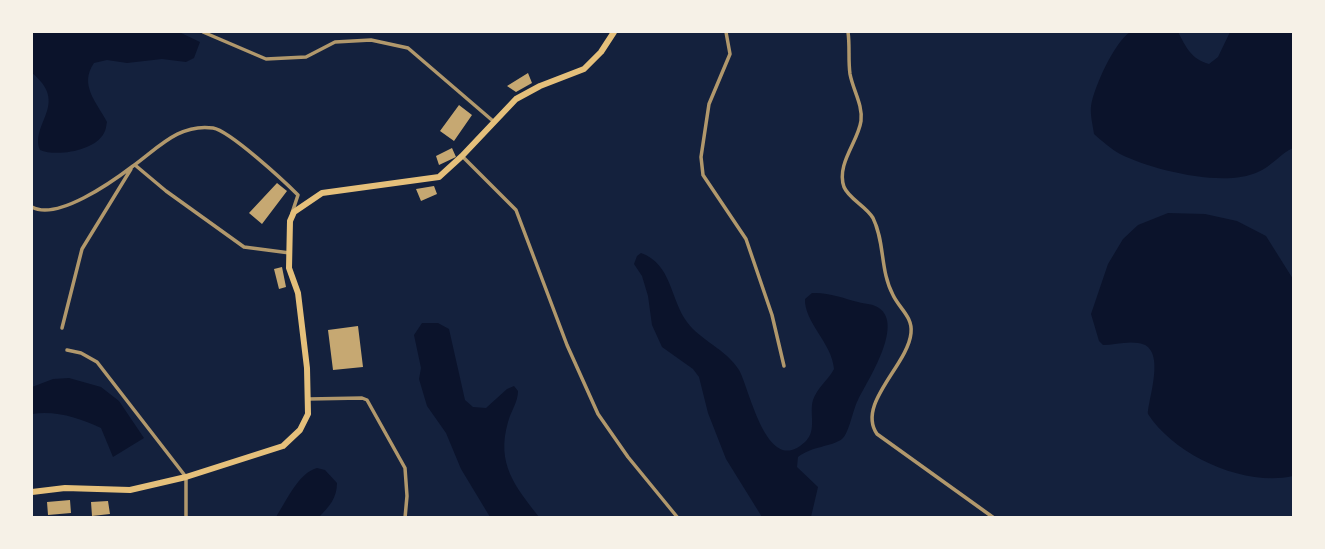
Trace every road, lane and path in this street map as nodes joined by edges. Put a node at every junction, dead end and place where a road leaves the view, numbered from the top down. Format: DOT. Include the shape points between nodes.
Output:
graph roads {
  1 [pos="203,32"];
  2 [pos="614,32"];
  3 [pos="726,32"];
  4 [pos="848,32"];
  5 [pos="493,121"];
  6 [pos="462,156"];
  7 [pos="133,166"];
  8 [pos="32,207"];
  9 [pos="290,221"];
  10 [pos="289,253"];
  11 [pos="62,328"];
  12 [pos="67,350"];
  13 [pos="784,366"];
  14 [pos="308,399"];
  15 [pos="186,477"];
  16 [pos="32,492"];
  17 [pos="186,517"];
  18 [pos="405,517"];
  19 [pos="678,517"];
  20 [pos="994,517"];
  1 -- 5 [label="street" via="265,59 306,57 334,42 371,40 408,48"];
  2 -- 5 [label="highway" via="584,69 528,92"];
  3 -- 13 [label="street" via="730,54 709,104 701,157 703,175 746,239"];
  4 -- 20 [label="street" via="850,75 862,112 842,177 845,189 872,216 885,274 892,295 910,321 911,335 875,403 872,426"];
  5 -- 6 [label="highway"];
  6 -- 9 [label="highway" via="439,177 322,193 294,212"];
  6 -- 19 [label="street" via="516,210 598,414"];
  7 -- 8 [label="street" via="97,191 58,209"];
  7 -- 9 [label="street" via="157,145 187,130 215,128 298,195"];
  7 -- 10 [label="street" via="244,247"];
  7 -- 11 [label="street" via="82,250"];
  9 -- 10 [label="highway"];
  10 -- 14 [label="highway" via="298,293"];
  12 -- 15 [label="street" via="97,362"];
  14 -- 15 [label="highway" via="308,414 300,430 283,446"];
  14 -- 18 [label="street" via="368,400 405,468"];
  15 -- 16 [label="highway" via="130,490"];
  15 -- 17 [label="street"];
}
